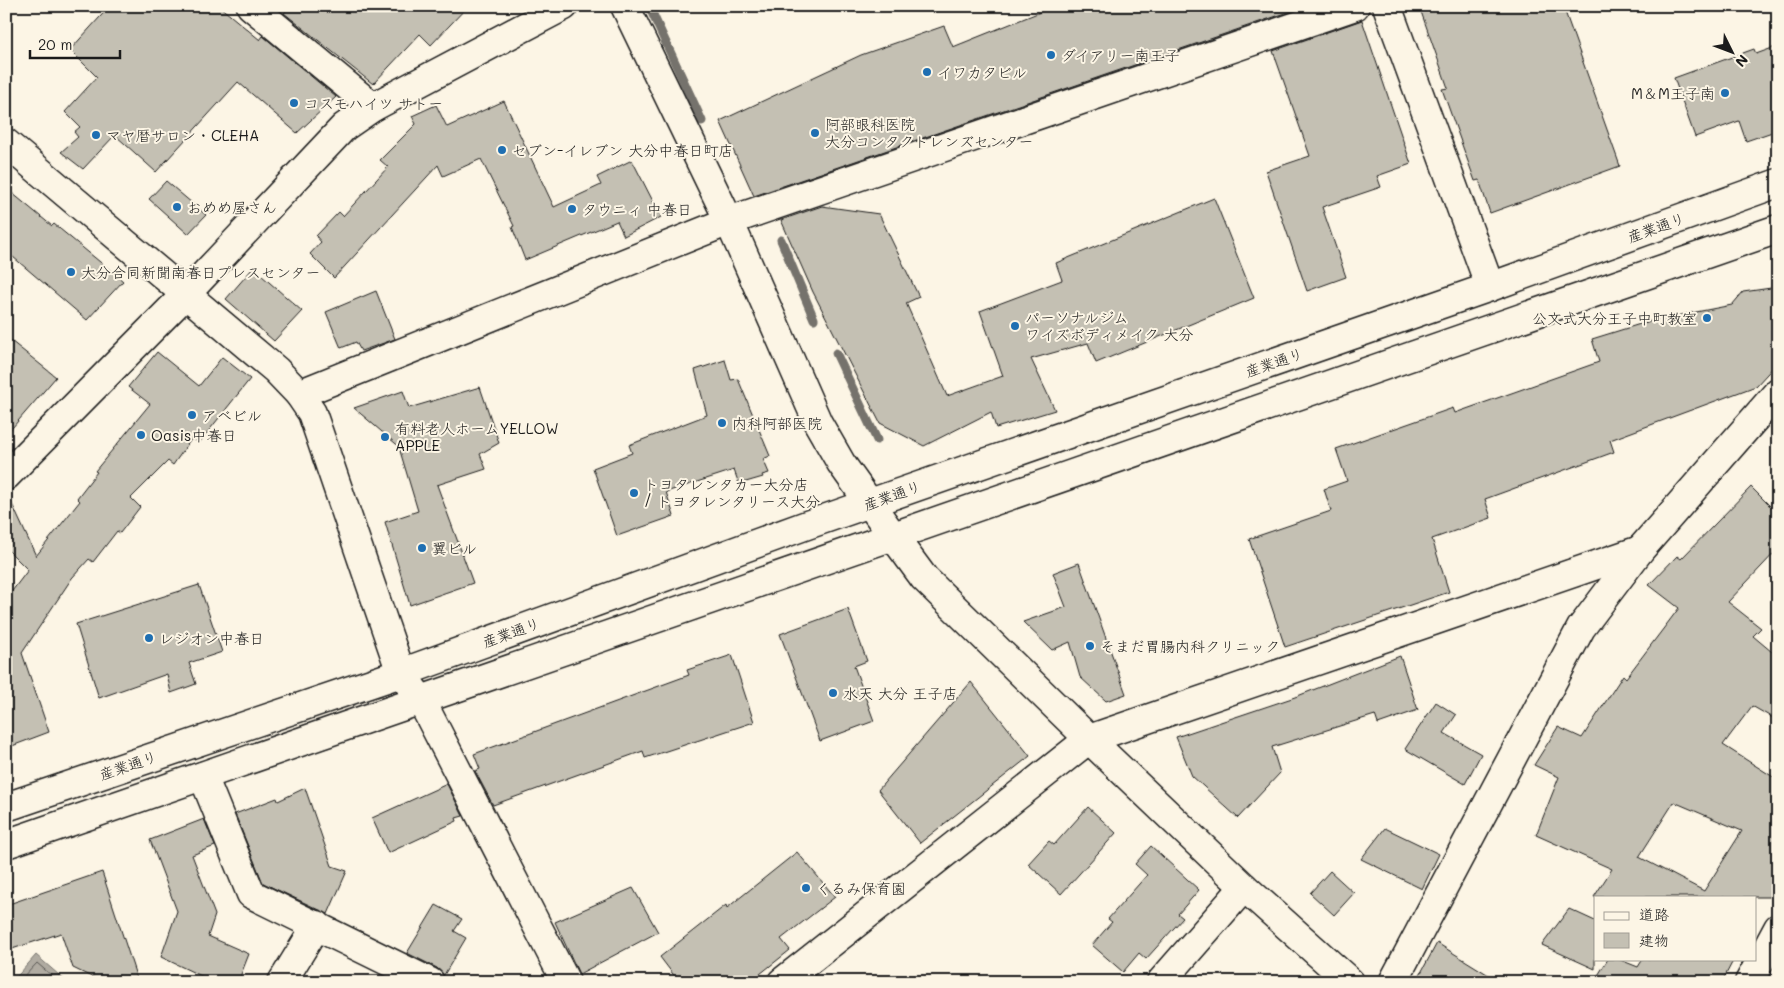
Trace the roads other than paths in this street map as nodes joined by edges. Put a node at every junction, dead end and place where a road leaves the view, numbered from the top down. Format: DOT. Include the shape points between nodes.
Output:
graph roads {
  1 [pos="251,6"];
  2 [pos="564,6"];
  3 [pos="625,6"];
  4 [pos="1355,6"];
  5 [pos="1387,6"];
  6 [pos="373,107"];
  7 [pos="6,143"];
  8 [pos="1778,184"];
  9 [pos="729,221"];
  10 [pos="1778,229"];
  11 [pos="1490,287"];
  12 [pos="187,293"];
  13 [pos="1778,392"];
  14 [pos="299,394"];
  15 [pos="6,476"];
  16 [pos="869,504"];
  17 [pos="893,536"];
  18 [pos="1640,550"];
  19 [pos="400,673"];
  20 [pos="421,700"];
  21 [pos="1090,739"];
  22 [pos="203,776"];
  23 [pos="6,806"];
  24 [pos="6,844"];
  25 [pos="1244,887"];
  26 [pos="317,925"];
  27 [pos="1778,928"];
  28 [pos="282,982"];
  29 [pos="430,982"];
  30 [pos="566,982"];
  31 [pos="782,982"];
  32 [pos="1161,982"];
  33 [pos="1350,982"];
  34 [pos="1393,982"];
  35 [pos="1749,982"];
  1 -- 6 [label="main road"];
  2 -- 6 [label="main road"];
  3 -- 9 [label="main road"];
  4 -- 9 [label="main road"];
  5 -- 11 [label="main road"];
  6 -- 12 [label="main road" via="344,127"];
  7 -- 12 [label="main road"];
  8 -- 11 [label="main road, 産業通り"];
  9 -- 14 [label="main road"];
  9 -- 16 [label="main road" via="818,423"];
  10 -- 17 [label="main road"];
  11 -- 16 [label="main road, 産業通り"];
  12 -- 14 [label="main road"];
  12 -- 15 [label="main road"];
  13 -- 18 [label="main road"];
  14 -- 19 [label="main road" via="312,413"];
  16 -- 17 [label="main road"];
  16 -- 19 [label="main road, 産業通り"];
  17 -- 20 [label="main road"];
  17 -- 21 [label="main road" via="924,578"];
  18 -- 21 [label="main road"];
  18 -- 34 [label="main road" via="1582,628"];
  19 -- 20 [label="main road"];
  19 -- 23 [label="main road, 産業通り"];
  20 -- 22 [label="main road"];
  20 -- 30 [label="main road"];
  21 -- 25 [label="main road"];
  21 -- 31 [label="main road"];
  22 -- 24 [label="main road"];
  22 -- 26 [label="main road" via="251,894"];
  25 -- 32 [label="main road"];
  25 -- 33 [label="main road"];
  26 -- 28 [label="main road"];
  26 -- 29 [label="main road"];
  27 -- 35 [label="main road"];
}
